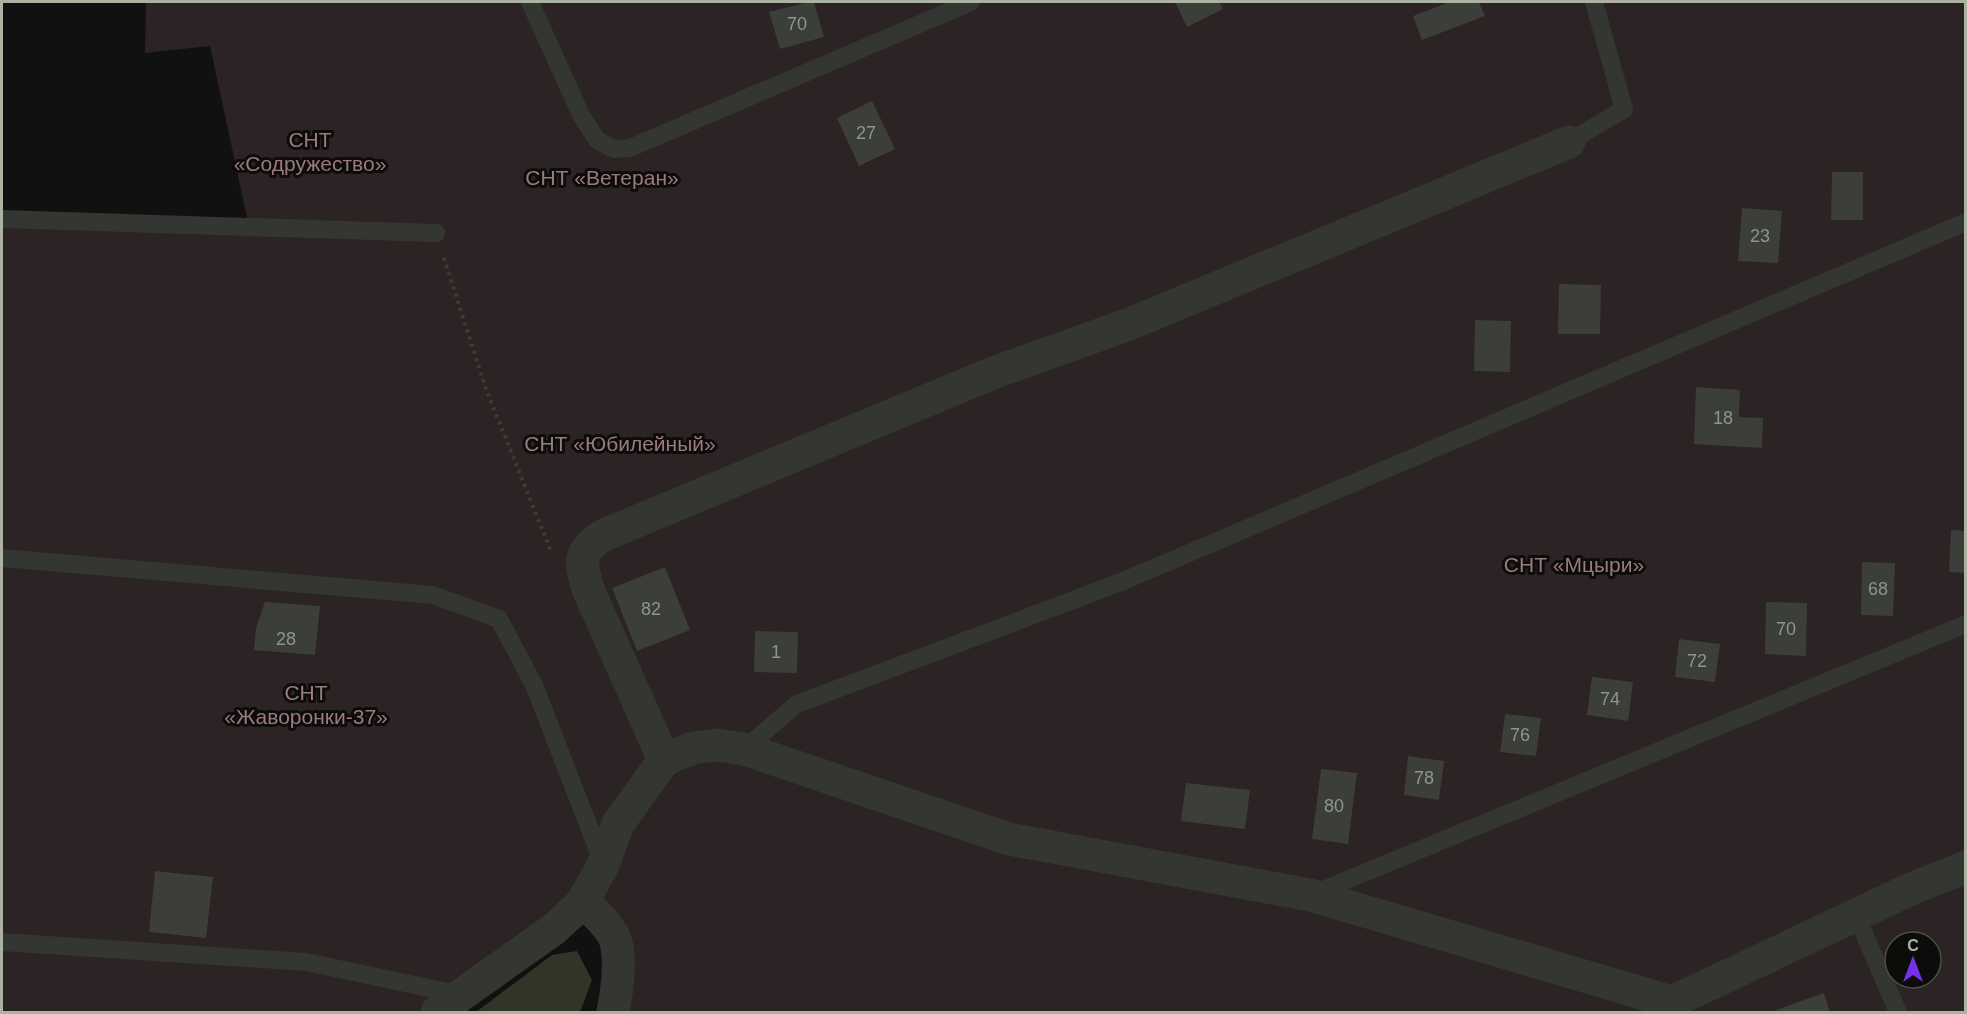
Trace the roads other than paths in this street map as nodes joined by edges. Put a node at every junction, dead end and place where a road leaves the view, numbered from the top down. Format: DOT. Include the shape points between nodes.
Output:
graph roads {
  1 [pos="530,2"];
  2 [pos="971,2"];
  3 [pos="1594,2"];
  4 [pos="1569,142"];
  5 [pos="2,219"];
  6 [pos="1965,222"];
  7 [pos="436,233"];
  8 [pos="2,558"];
  9 [pos="1965,624"];
  10 [pos="744,749"];
  11 [pos="664,760"];
  12 [pos="603,865"];
  13 [pos="1965,867"];
  14 [pos="1310,895"];
  15 [pos="582,903"];
  16 [pos="1856,915"];
  17 [pos="2,942"];
  18 [pos="450,1004"];
  19 [pos="613,1012"];
  20 [pos="1898,1012"];
  1 -- 2 [label="lane" via="581,115 597,140 614,149 630,148"];
  3 -- 4 [label="lane" via="1624,109"];
  4 -- 11 [label="street" via="1126,325 993,373 592,542 583,553 581,567 588,589"];
  5 -- 7 [label="lane"];
  6 -- 10 [label="lane" via="1121,582 797,704"];
  8 -- 12 [label="lane" via="433,595 499,619 534,686"];
  9 -- 14 [label="lane"];
  10 -- 11 [label="street" via="693,748"];
  10 -- 14 [label="street" via="1009,839"];
  11 -- 12 [label="street" via="618,824"];
  12 -- 15 [label="street"];
  13 -- 16 [label="street"];
  14 -- 16 [label="street" via="1672,1002"];
  15 -- 18 [label="street" via="554,929"];
  15 -- 19 [label="street" via="593,909 616,940 618,986"];
  16 -- 20 [label="lane"];
  17 -- 18 [label="lane" via="306,962"];
}
